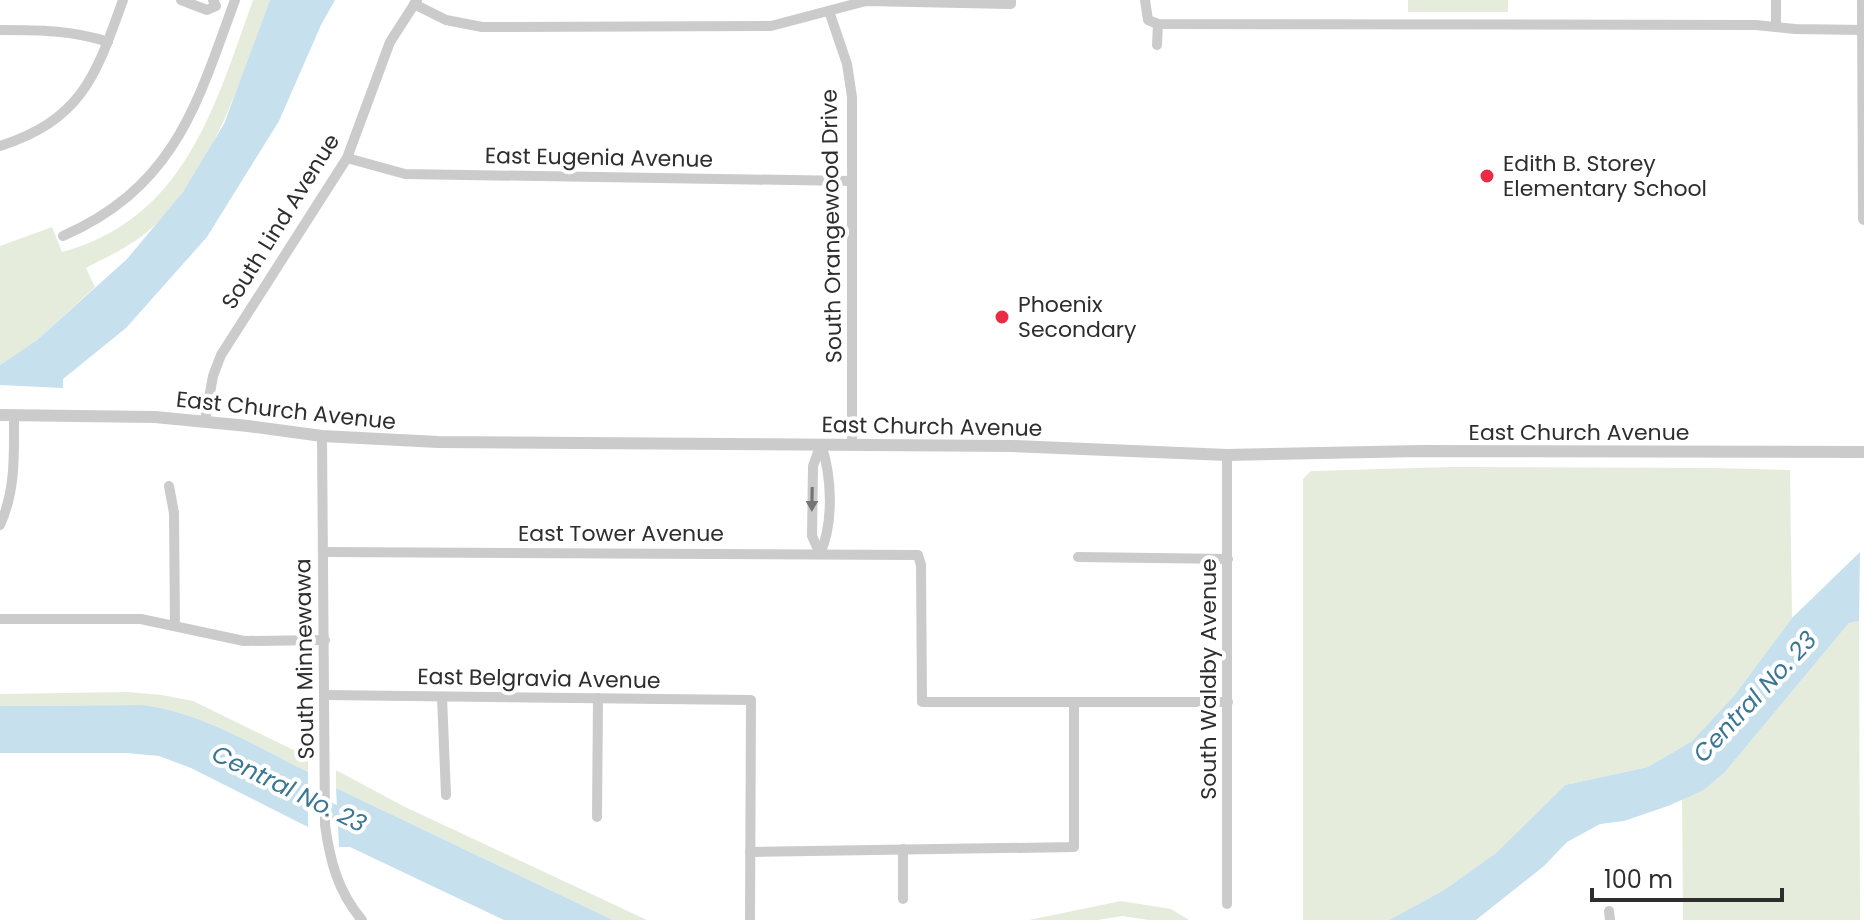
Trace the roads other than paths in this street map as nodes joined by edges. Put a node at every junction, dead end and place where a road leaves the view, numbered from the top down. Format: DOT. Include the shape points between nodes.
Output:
graph roads {
  1 [pos="123,0"];
  2 [pos="181,0"];
  3 [pos="235,0"];
  4 [pos="1145,0"];
  5 [pos="1776,0"];
  6 [pos="1863,0"];
  7 [pos="415,2"];
  8 [pos="1011,2"];
  9 [pos="214,3"];
  10 [pos="829,11"];
  11 [pos="231,12"];
  12 [pos="1153,22"];
  13 [pos="1776,27"];
  14 [pos="0,30"];
  15 [pos="1863,30"];
  16 [pos="108,42"];
  17 [pos="1157,45"];
  18 [pos="1864,105"];
  19 [pos="0,146"];
  20 [pos="347,158"];
  21 [pos="851,181"];
  22 [pos="1864,219"];
  23 [pos="63,236"];
  24 [pos="0,415"];
  25 [pos="14,415"];
  26 [pos="205,421"];
  27 [pos="322,436"];
  28 [pos="821,444"];
  29 [pos="852,445"];
  30 [pos="1864,452"];
  31 [pos="1227,455"];
  32 [pos="169,486"];
  33 [pos="0,525"];
  34 [pos="323,552"];
  35 [pos="820,554"];
  36 [pos="1078,557"];
  37 [pos="1228,559"];
  38 [pos="0,619"];
  39 [pos="175,626"];
  40 [pos="325,640"];
  41 [pos="326,695"];
  42 [pos="442,697"];
  43 [pos="598,698"];
  44 [pos="1074,702"];
  45 [pos="1228,702"];
  46 [pos="446,795"];
  47 [pos="597,817"];
  48 [pos="903,849"];
  49 [pos="750,852"];
  50 [pos="903,899"];
  51 [pos="1227,904"];
  52 [pos="362,920"];
  53 [pos="750,920"];
  1 -- 16 [label="street"];
  2 -- 9 [label="street" via="207,10"];
  3 -- 11 [label="street"];
  4 -- 12 [label="street"];
  5 -- 13 [label="street"];
  6 -- 15 [label="street"];
  7 -- 10 [label="street" via="446,20 482,27 771,26"];
  7 -- 20 [label="street, South Lind Avenue" via="390,42"];
  8 -- 10 [label="street" via="866,1"];
  9 -- 11 [label="street"];
  10 -- 21 [label="street, South Orangewood Drive" via="852,97"];
  11 -- 23 [label="street" via="198,99 160,165 136,193"];
  12 -- 13 [label="street"];
  12 -- 17 [label="street"];
  13 -- 15 [label="street"];
  14 -- 16 [label="street" via="87,35"];
  15 -- 18 [label="street"];
  16 -- 19 [label="street" via="81,95 60,116 39,131"];
  18 -- 22 [label="street"];
  20 -- 21 [label="street, East Eugenia Avenue" via="405,174"];
  20 -- 26 [label="street, South Lind Avenue" via="221,355"];
  21 -- 29 [label="street, South Orangewood Drive"];
  24 -- 25 [label="street, East Church Avenue"];
  25 -- 26 [label="street, East Church Avenue"];
  25 -- 33 [label="street" via="14,473"];
  26 -- 27 [label="street, East Church Avenue"];
  27 -- 28 [label="street, East Church Avenue" via="438,442"];
  27 -- 34 [label="street, South Minnewawa"];
  28 -- 29 [label="street, East Church Avenue"];
  28 -- 35 [label="street" via="828,466 828,536"];
  29 -- 31 [label="street, East Church Avenue"];
  30 -- 31 [label="street, East Church Avenue"];
  31 -- 37 [label="street, South Waldby Avenue"];
  32 -- 39 [label="street"];
  34 -- 35 [label="street, East Tower Avenue"];
  34 -- 40 [label="street, South Minnewawa"];
  35 -- 44 [label="street, East Tower Avenue" via="918,555 922,702"];
  36 -- 37 [label="street"];
  37 -- 45 [label="street, South Waldby Avenue"];
  38 -- 39 [label="street" via="141,619"];
  39 -- 40 [label="street" via="244,641"];
  40 -- 41 [label="street, South Minnewawa"];
  41 -- 42 [label="street, East Belgravia Avenue"];
  41 -- 52 [label="street, South Minnewawa" via="325,825 335,878"];
  42 -- 43 [label="street, East Belgravia Avenue"];
  42 -- 46 [label="street"];
  43 -- 47 [label="street"];
  43 -- 49 [label="street, East Belgravia Avenue" via="751,700"];
  44 -- 45 [label="street"];
  44 -- 48 [label="street" via="1074,847"];
  45 -- 51 [label="street, South Waldby Avenue"];
  48 -- 49 [label="street"];
  48 -- 50 [label="street"];
  49 -- 53 [label="street"];
}
